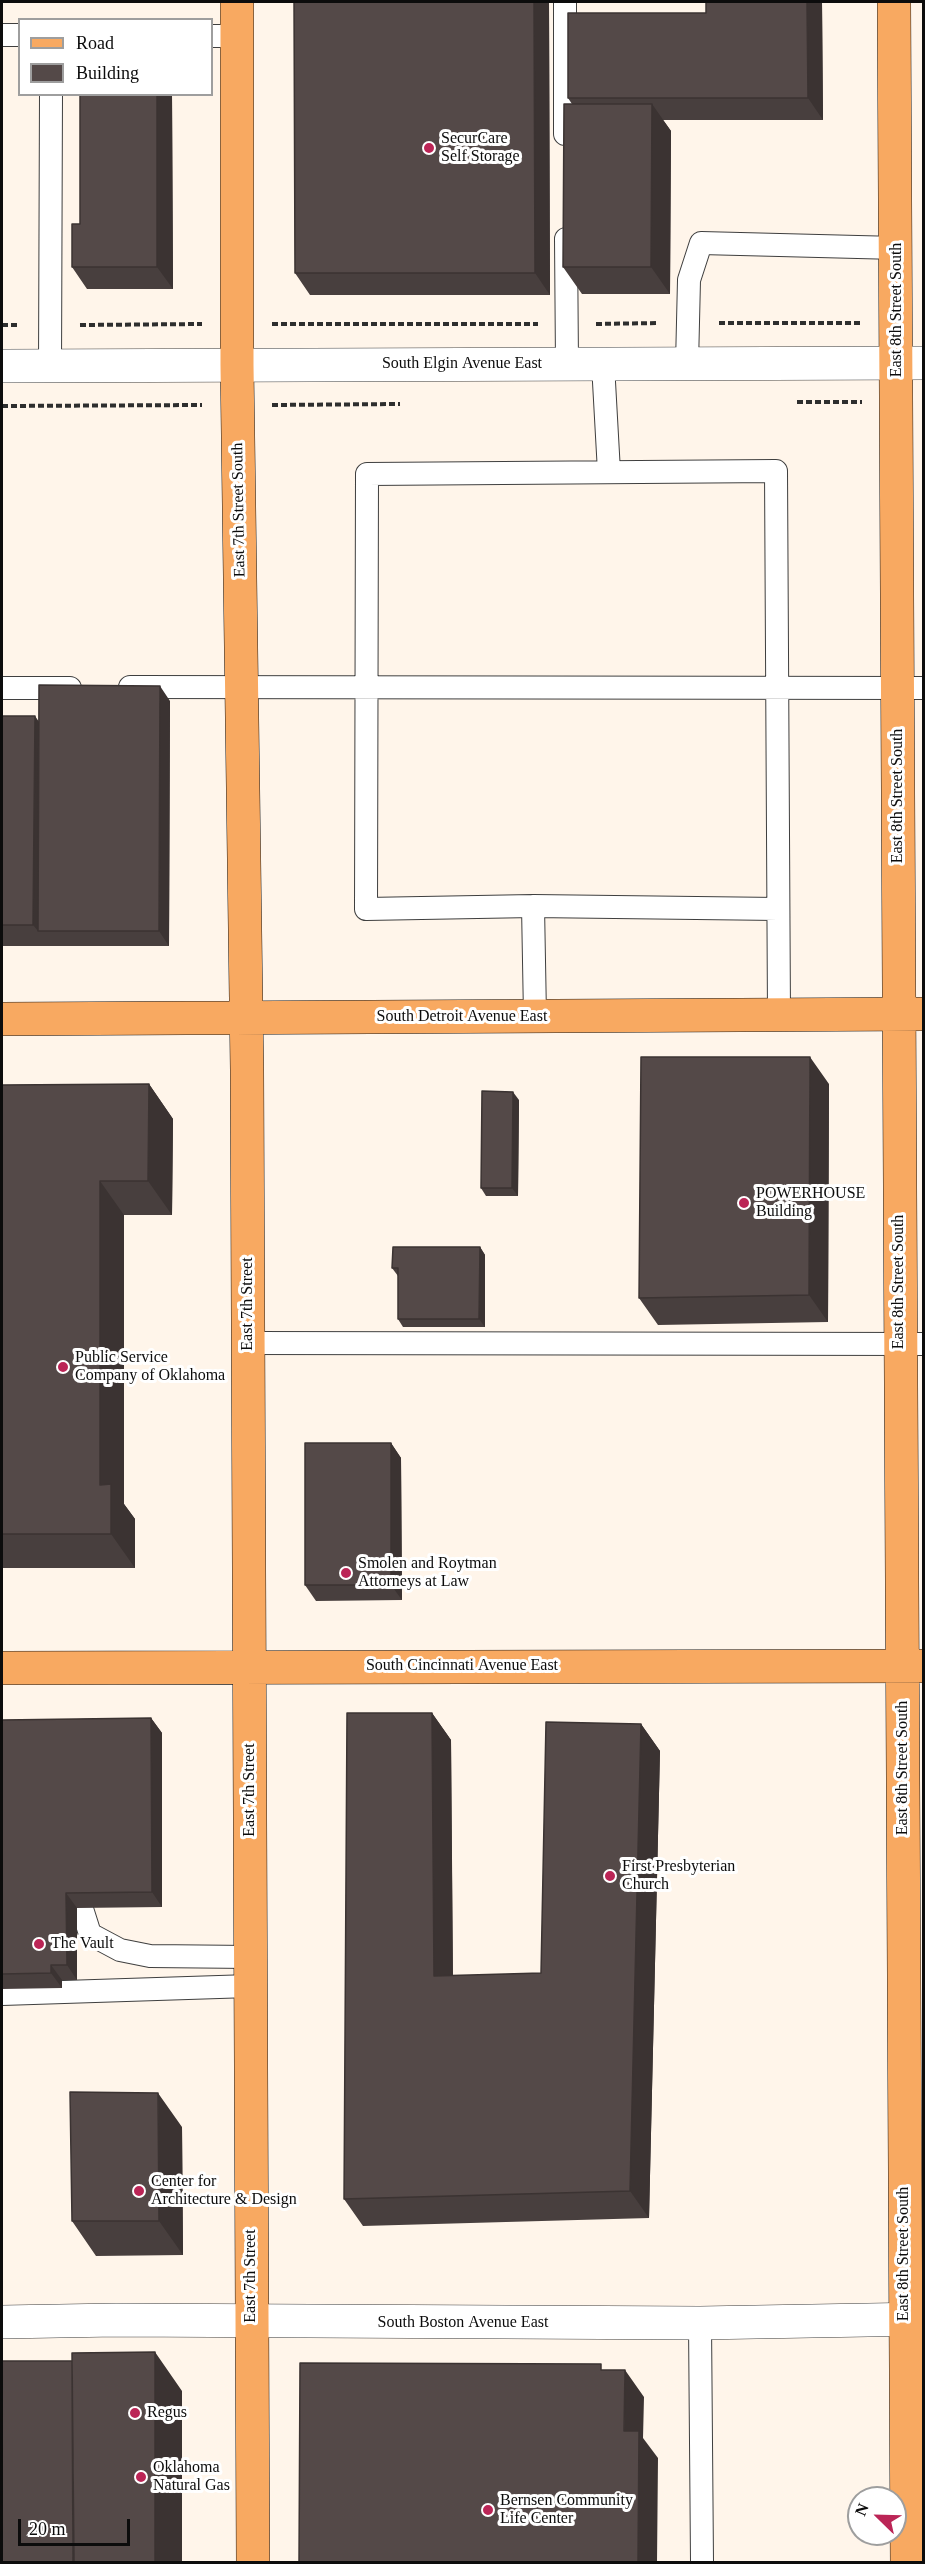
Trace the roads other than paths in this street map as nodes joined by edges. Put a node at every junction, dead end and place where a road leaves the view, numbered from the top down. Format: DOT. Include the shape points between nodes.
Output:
graph roads {
  1 [pos="237,2"];
  2 [pos="565,2"];
  3 [pos="894,2"];
  4 [pos="2,35"];
  5 [pos="18,35"];
  6 [pos="224,36"];
  7 [pos="51,96"];
  8 [pos="565,154"];
  9 [pos="566,223"];
  10 [pos="897,248"];
  11 [pos="911,363"];
  12 [pos="567,364"];
  13 [pos="603,364"];
  14 [pos="687,364"];
  15 [pos="50,365"];
  16 [pos="237,365"];
  17 [pos="2,366"];
  18 [pos="609,472"];
  19 [pos="241,687"];
  20 [pos="368,687"];
  21 [pos="2,688"];
  22 [pos="775,688"];
  23 [pos="911,688"];
  24 [pos="533,906"];
  25 [pos="778,909"];
  26 [pos="911,1014"];
  27 [pos="779,1015"];
  28 [pos="535,1016"];
  29 [pos="247,1018"];
  30 [pos="2,1019"];
  31 [pos="248,1343"];
  32 [pos="911,1344"];
  33 [pos="249,1666"];
  34 [pos="913,1666"];
  35 [pos="2,1668"];
  36 [pos="72,1863"];
  37 [pos="250,1972"];
  38 [pos="2,1994"];
  39 [pos="913,1996"];
  40 [pos="914,2319"];
  41 [pos="252,2321"];
  42 [pos="2,2322"];
  43 [pos="700,2323"];
  44 [pos="253,2562"];
  45 [pos="702,2562"];
  46 [pos="907,2562"];
  1 -- 6 [label="main road, East 7th Street South"];
  2 -- 8 [label="lane"];
  3 -- 10 [label="main road, East 8th Street South"];
  4 -- 5 [label="lane"];
  6 -- 16 [label="main road, East 7th Street South"];
  7 -- 15 [label="lane"];
  9 -- 12 [label="lane"];
  10 -- 11 [label="main road, East 8th Street South" via="898,323"];
  10 -- 14 [label="lane" via="701,243 689,280"];
  11 -- 14 [label="street, South Elgin Avenue East"];
  11 -- 23 [label="main road, East 8th Street South"];
  12 -- 13 [label="street, South Elgin Avenue East"];
  12 -- 16 [label="street, South Elgin Avenue East"];
  13 -- 14 [label="street, South Elgin Avenue East"];
  13 -- 18 [label="lane"];
  15 -- 16 [label="street, South Elgin Avenue East"];
  15 -- 17 [label="street, South Elgin Avenue East"];
  16 -- 19 [label="main road, East 7th Street South"];
  18 -- 20 [label="lane" via="367,474"];
  18 -- 22 [label="lane" via="776,471"];
  19 -- 20 [label="lane"];
  19 -- 21 [label="lane"];
  19 -- 29 [label="main road, East 7th Street South"];
  20 -- 22 [label="lane"];
  20 -- 24 [label="lane" via="366,909"];
  22 -- 23 [label="lane"];
  22 -- 25 [label="lane"];
  23 -- 26 [label="main road, East 8th Street South"];
  24 -- 25 [label="lane"];
  24 -- 28 [label="lane"];
  25 -- 27 [label="lane"];
  26 -- 27 [label="main road, South Detroit Avenue East"];
  26 -- 32 [label="main road, East 8th Street South"];
  27 -- 28 [label="main road, South Detroit Avenue East"];
  28 -- 29 [label="main road, South Detroit Avenue East"];
  29 -- 30 [label="main road, South Detroit Avenue East"];
  29 -- 31 [label="main road, East 7th Street"];
  31 -- 32 [label="lane"];
  31 -- 33 [label="main road, East 7th Street"];
  32 -- 34 [label="main road, East 8th Street South"];
  33 -- 34 [label="main road, South Cincinnati Avenue East"];
  33 -- 35 [label="main road, South Cincinnati Avenue East"];
  33 -- 37 [label="main road, East 7th Street"];
  34 -- 39 [label="main road, East 8th Street South"];
  36 -- 37 [label="lane" via="90,1934 120,1950"];
  37 -- 38 [label="lane"];
  37 -- 41 [label="main road, East 7th Street"];
  39 -- 40 [label="main road, East 8th Street South"];
  40 -- 43 [label="street, South Boston Avenue East"];
  40 -- 46 [label="main road, East 8th Street South"];
  41 -- 42 [label="street, South Boston Avenue East"];
  41 -- 43 [label="street, South Boston Avenue East"];
  41 -- 44 [label="main road, East 7th Street"];
  43 -- 45 [label="lane"];
}
